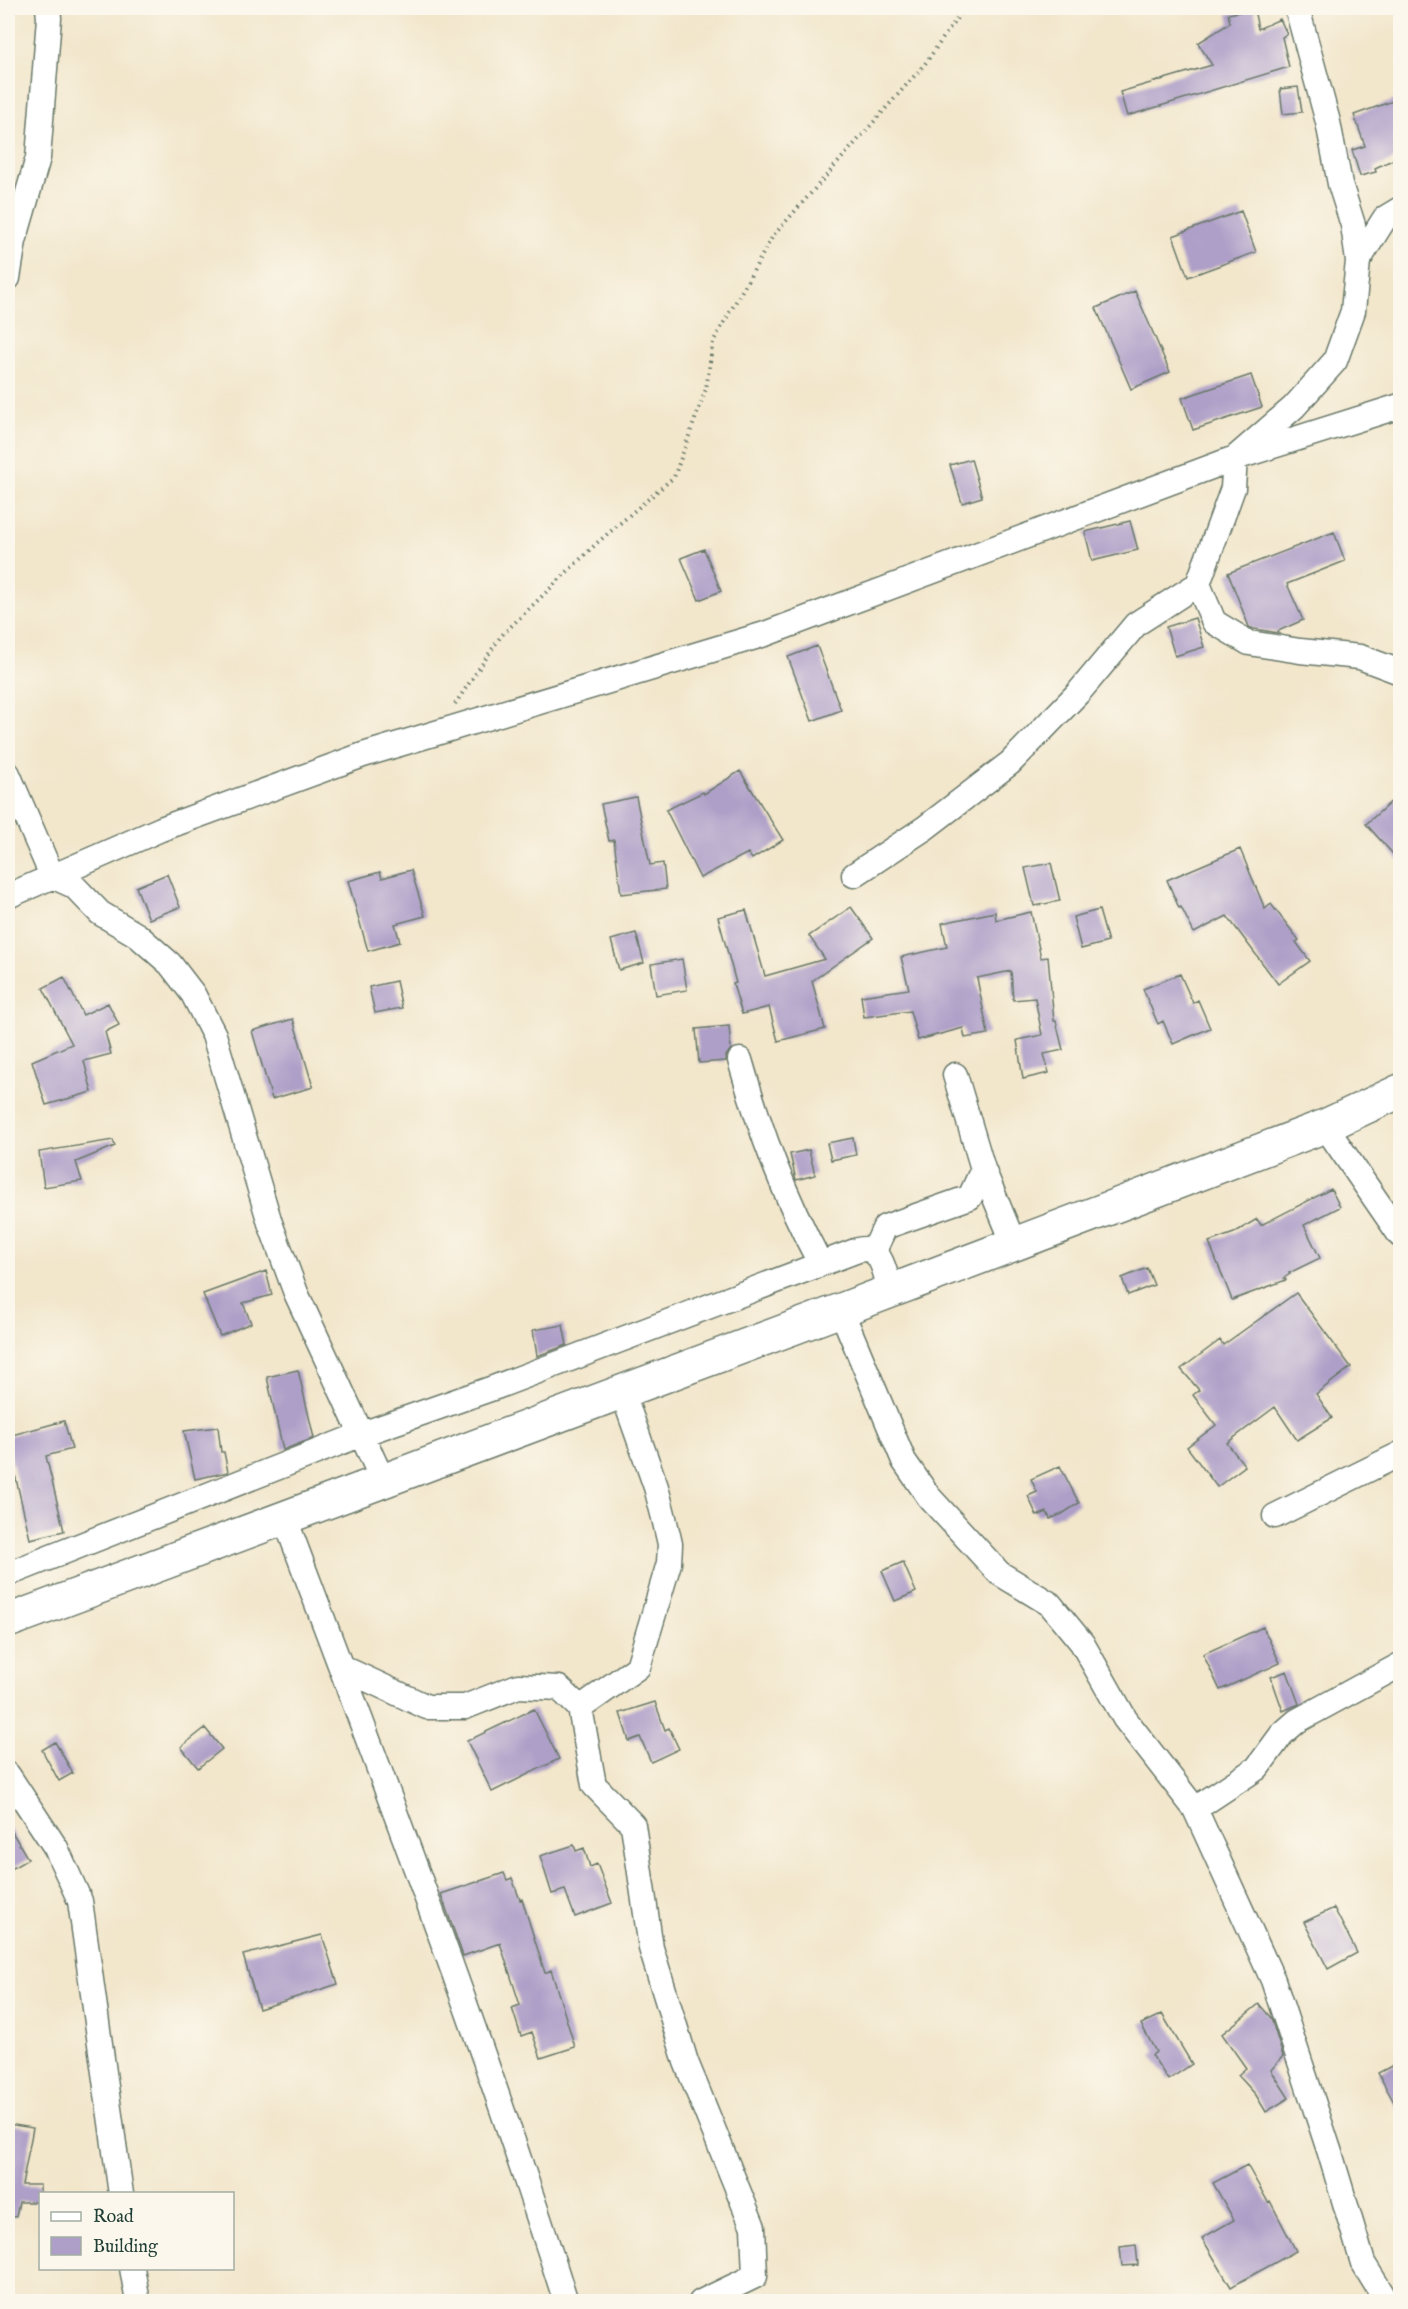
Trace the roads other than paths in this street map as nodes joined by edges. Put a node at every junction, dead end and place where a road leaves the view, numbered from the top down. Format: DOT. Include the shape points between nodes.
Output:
graph roads {
  1 [pos="48,8"];
  2 [pos="1297,8"];
  3 [pos="1401,209"];
  4 [pos="1358,261"];
  5 [pos="8,278"];
  6 [pos="1401,406"];
  7 [pos="1235,458"];
  8 [pos="1198,584"];
  9 [pos="1401,672"];
  10 [pos="8,774"];
  11 [pos="854,875"];
  12 [pos="52,876"];
  13 [pos="8,896"];
  14 [pos="740,1060"];
  15 [pos="955,1075"];
  16 [pos="1401,1091"];
  17 [pos="1325,1126"];
  18 [pos="983,1169"];
  19 [pos="1401,1235"];
  20 [pos="1014,1244"];
  21 [pos="874,1251"];
  22 [pos="820,1263"];
  23 [pos="890,1291"];
  24 [pos="841,1310"];
  25 [pos="622,1391"];
  26 [pos="362,1434"];
  27 [pos="1401,1454"];
  28 [pos="383,1481"];
  29 [pos="284,1516"];
  30 [pos="1275,1516"];
  31 [pos="8,1574"];
  32 [pos="8,1620"];
  33 [pos="1401,1665"];
  34 [pos="340,1667"];
  35 [pos="580,1708"];
  36 [pos="8,1775"];
  37 [pos="1195,1809"];
  38 [pos="121,2192"];
  39 [pos="132,2270"];
  40 [pos="138,2301"];
  41 [pos="566,2301"];
  42 [pos="701,2301"];
  43 [pos="1390,2301"];
  1 -- 5 [label="street" via="38,158 14,241"];
  2 -- 4 [label="street" via="1353,225"];
  3 -- 4 [label="street" via="1385,218"];
  4 -- 7 [label="street" via="1353,311 1335,361 1294,407"];
  6 -- 7 [label="street"];
  7 -- 8 [label="street" via="1233,488"];
  7 -- 12 [label="street" via="765,633 363,755 172,825"];
  8 -- 9 [label="street" via="1214,622 1249,643 1359,657"];
  8 -- 11 [label="street" via="1136,624 1079,692 1010,763 925,828"];
  10 -- 12 [label="street"];
  12 -- 13 [label="street"];
  12 -- 26 [label="street" via="74,886 100,913 137,935 170,964 193,994 214,1035 270,1223 296,1293"];
  14 -- 22 [label="street" via="776,1171"];
  15 -- 18 [label="street"];
  16 -- 17 [label="street"];
  17 -- 19 [label="street"];
  17 -- 20 [label="street"];
  18 -- 20 [label="street"];
  18 -- 21 [label="street" via="970,1197 885,1227"];
  20 -- 23 [label="street"];
  21 -- 22 [label="street" via="866,1248"];
  21 -- 23 [label="street"];
  22 -- 26 [label="street"];
  23 -- 24 [label="street"];
  24 -- 25 [label="street"];
  24 -- 37 [label="street" via="904,1461 929,1497 999,1573 1050,1604 1082,1643 1125,1719"];
  25 -- 28 [label="street"];
  25 -- 35 [label="street" via="656,1487 670,1544 669,1563 638,1666"];
  26 -- 28 [label="street"];
  26 -- 31 [label="street"];
  27 -- 30 [label="street"];
  28 -- 29 [label="street"];
  29 -- 32 [label="street"];
  29 -- 34 [label="street"];
  33 -- 37 [label="street" via="1297,1721 1257,1768"];
  34 -- 35 [label="street" via="427,1707 465,1707 518,1686 560,1688"];
  34 -- 41 [label="street" via="524,2170"];
  35 -- 42 [label="street" via="594,1785 633,1825 651,1948 686,2062 753,2227 755,2276"];
  36 -- 38 [label="street" via="56,1848 80,1901"];
  37 -- 43 [label="street" via="1273,1980 1363,2263"];
  39 -- 40 [label="street"];
}
